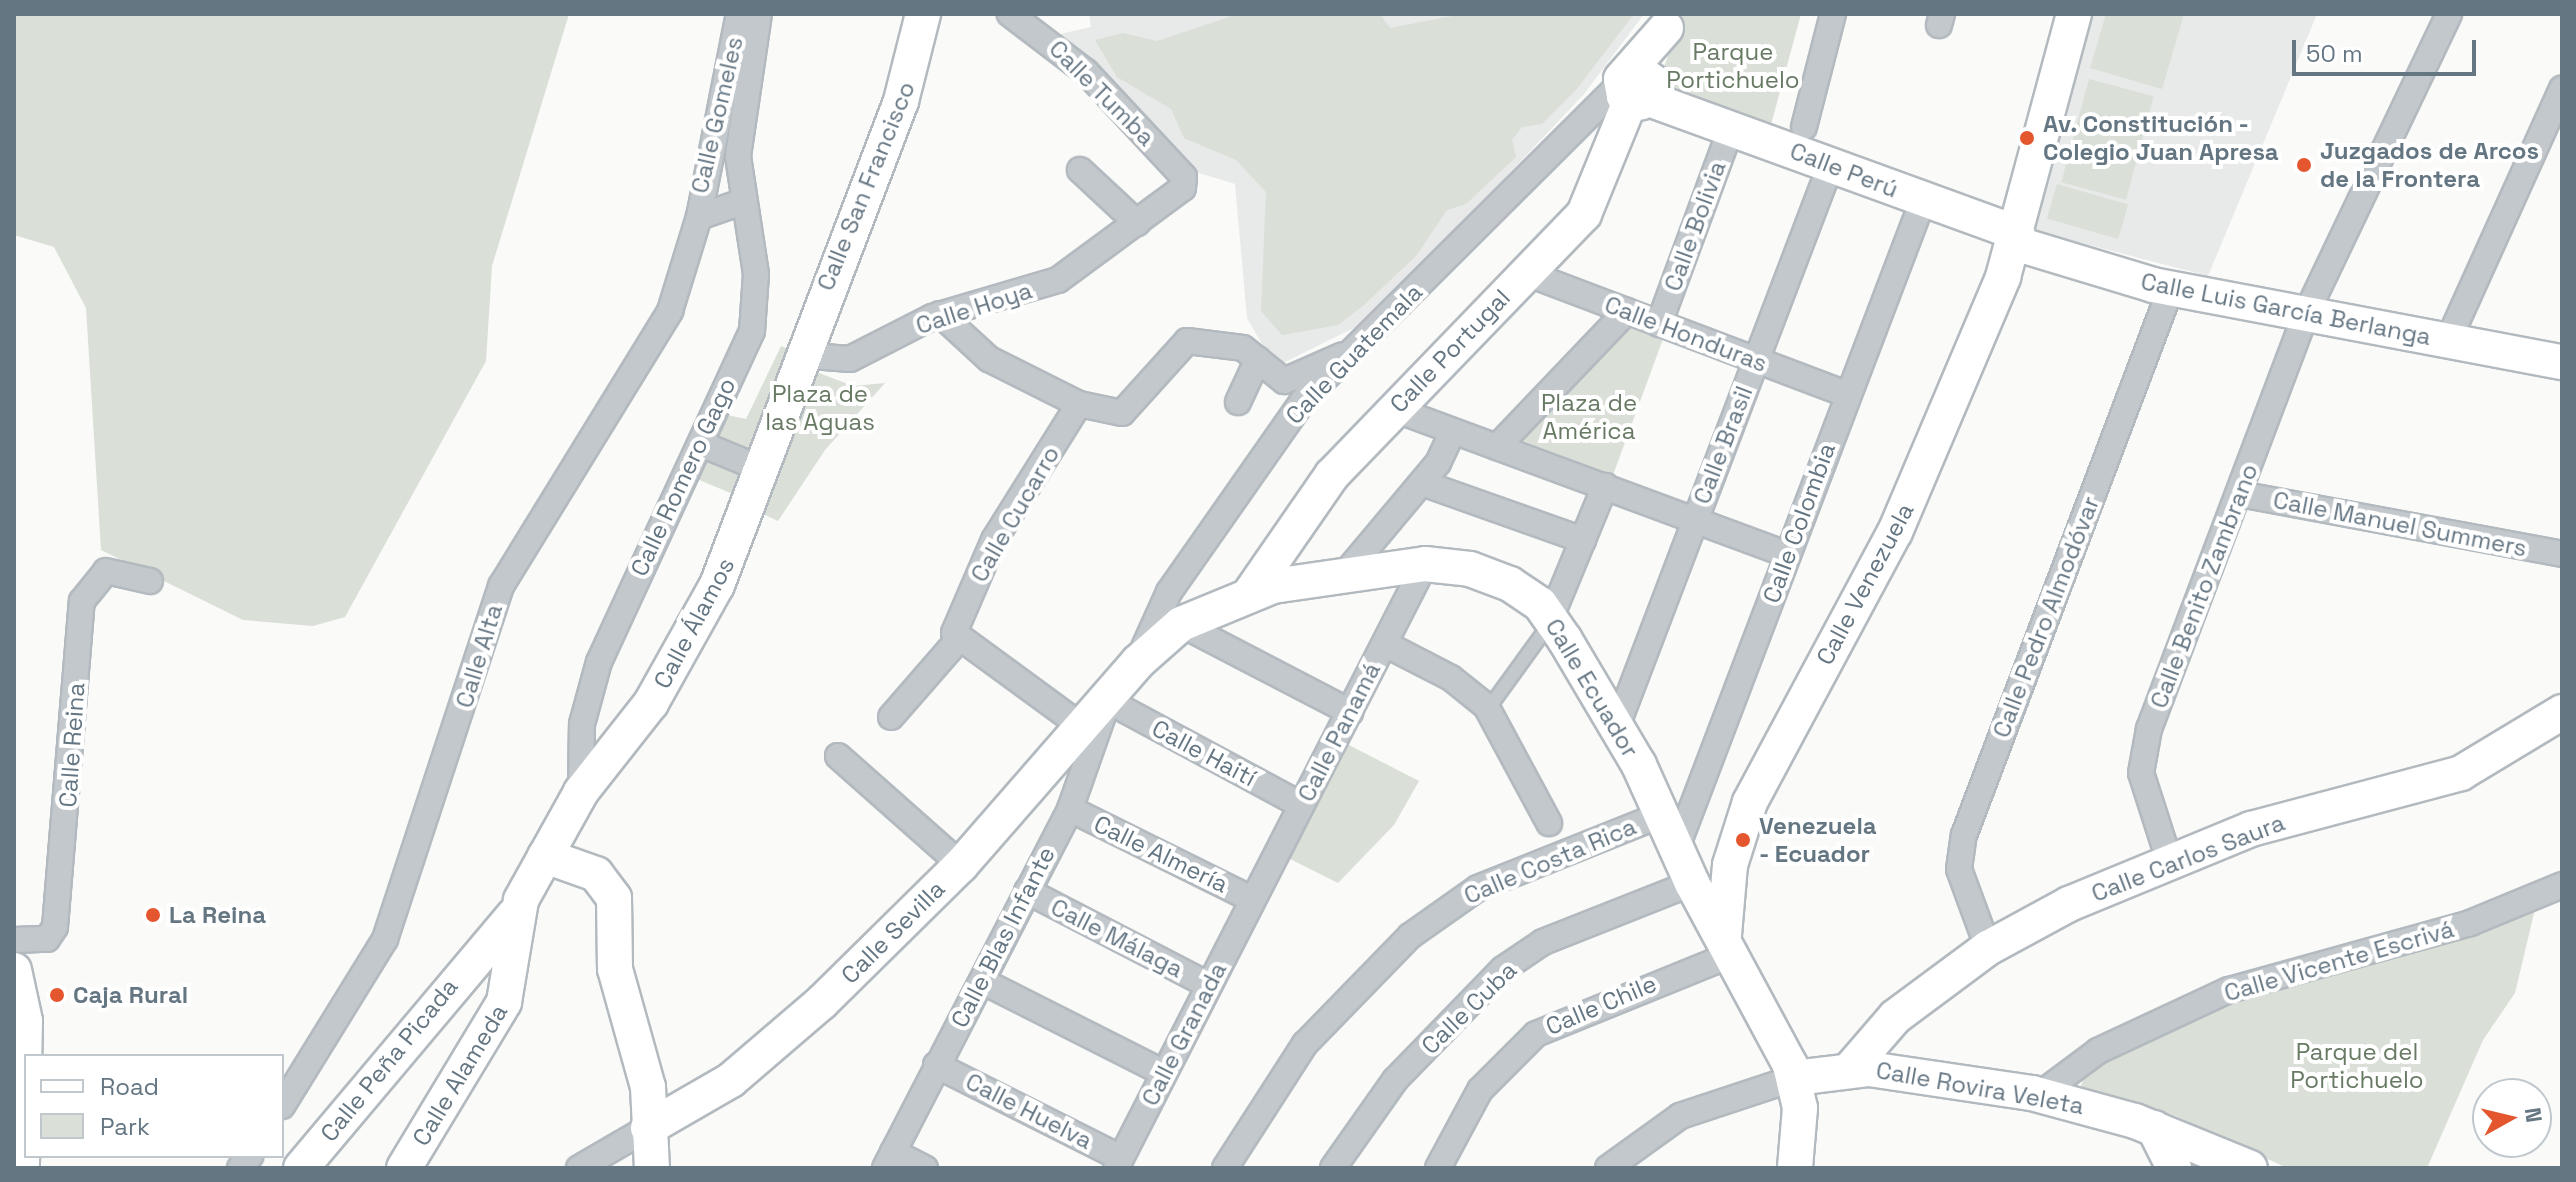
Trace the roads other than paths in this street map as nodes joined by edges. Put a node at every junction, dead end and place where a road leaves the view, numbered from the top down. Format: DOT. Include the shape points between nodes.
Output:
graph roads {
  1 [pos="739,14"];
  2 [pos="759,14"];
  3 [pos="923,14"];
  4 [pos="1010,14"];
  5 [pos="1833,14"];
  6 [pos="2074,14"];
  7 [pos="2449,14"];
  8 [pos="1669,21"];
  9 [pos="2562,88"];
  10 [pos="1645,89"];
  11 [pos="1804,127"];
  12 [pos="1731,128"];
  13 [pos="1831,164"];
  14 [pos="1080,170"];
  15 [pos="1185,182"];
  16 [pos="1923,200"];
  17 [pos="742,202"];
  18 [pos="699,217"];
  19 [pos="1137,223"];
  20 [pos="747,227"];
  21 [pos="2016,238"];
  22 [pos="1526,273"];
  23 [pos="2171,288"];
  24 [pos="1627,311"];
  25 [pos="940,314"];
  26 [pos="2306,314"];
  27 [pos="1659,324"];
  28 [pos="2448,341"];
  29 [pos="1353,352"];
  30 [pos="799,355"];
  31 [pos="1258,359"];
  32 [pos="1756,361"];
  33 [pos="2562,362"];
  34 [pos="1847,394"];
  35 [pos="1238,402"];
  36 [pos="1079,404"];
  37 [pos="1394,409"];
  38 [pos="1453,431"];
  39 [pos="701,444"];
  40 [pos="1497,447"];
  41 [pos="759,468"];
  42 [pos="1422,483"];
  43 [pos="1605,486"];
  44 [pos="2239,494"];
  45 [pos="1695,520"];
  46 [pos="1583,540"];
  47 [pos="2562,554"];
  48 [pos="1788,555"];
  49 [pos="1425,564"];
  50 [pos="1344,575"];
  51 [pos="150,581"];
  52 [pos="1251,592"];
  53 [pos="1552,618"];
  54 [pos="1181,624"];
  55 [pos="957,641"];
  56 [pos="1385,644"];
  57 [pos="1138,662"];
  58 [pos="1108,701"];
  59 [pos="1488,709"];
  60 [pos="1350,712"];
  61 [pos="2562,712"];
  62 [pos="891,717"];
  63 [pos="1617,726"];
  64 [pos="1084,728"];
  65 [pos="838,756"];
  66 [pos="581,792"];
  67 [pos="1301,805"];
  68 [pos="1070,809"];
  69 [pos="1663,814"];
  70 [pos="1549,823"];
  71 [pos="1677,847"];
  72 [pos="545,856"];
  73 [pos="2169,860"];
  74 [pos="961,865"];
  75 [pos="1692,883"];
  76 [pos="2562,885"];
  77 [pos="1027,891"];
  78 [pos="1251,899"];
  79 [pos="514,915"];
  80 [pos="14,940"];
  81 [pos="1730,944"];
  82 [pos="1988,948"];
  83 [pos="476,952"];
  84 [pos="14,970"];
  85 [pos="511,981"];
  86 [pos="982,981"];
  87 [pos="1208,985"];
  88 [pos="936,1065"];
  89 [pos="1851,1068"];
  90 [pos="1164,1073"];
  91 [pos="1795,1078"];
  92 [pos="2039,1095"];
  93 [pos="284,1103"];
  94 [pos="648,1128"];
  95 [pos="2154,1128"];
  96 [pos="889,1160"];
  97 [pos="20,1161"];
  98 [pos="1118,1163"];
  99 [pos="1791,1164"];
  100 [pos="301,1168"];
  101 [pos="404,1168"];
  102 [pos="579,1168"];
  103 [pos="652,1168"];
  104 [pos="925,1168"];
  105 [pos="1225,1168"];
  106 [pos="1333,1168"];
  107 [pos="1438,1168"];
  108 [pos="1608,1168"];
  109 [pos="2174,1168"];
  110 [pos="2250,1168"];
  1 -- 18 [label="street, Calle Gomeles"];
  2 -- 17 [label="street, Calle Gomeles" via="741,116"];
  3 -- 30 [label="street, Calle San Francisco" via="901,101"];
  4 -- 15 [label="street, Calle Tumba" via="1086,72"];
  5 -- 11 [label="street"];
  6 -- 21 [label="street, Calle Venezuela"];
  7 -- 26 [label="street, Calle Benito Zambrano"];
  8 -- 10 [label="street, Calle Portugal"];
  9 -- 28 [label="street"];
  10 -- 12 [label="street, Calle Perú"];
  10 -- 22 [label="street, Calle Portugal" via="1590,206"];
  10 -- 29 [label="street, Calle Guatemala"];
  12 -- 13 [label="street, Calle Perú"];
  12 -- 27 [label="street, Calle Bolivia"];
  13 -- 16 [label="street, Calle Perú"];
  13 -- 32 [label="street, Calle Brasil"];
  14 -- 19 [label="street"];
  15 -- 19 [label="street, Calle Hoya"];
  16 -- 21 [label="street, Calle Perú"];
  16 -- 34 [label="street, Calle Colombia"];
  17 -- 18 [label="street"];
  17 -- 20 [label="street, Calle Gomeles"];
  18 -- 93 [label="street, Calle Alta" via="653,346 501,586 385,939"];
  19 -- 25 [label="street, Calle Hoya" via="1058,280"];
  20 -- 39 [label="street, Calle Romero Gago" via="756,311"];
  21 -- 23 [label="street, Calle Luis García Berlanga"];
  21 -- 81 [label="street, Calle Venezuela" via="1908,505 1750,802 1730,865"];
  22 -- 24 [label="street, Calle Honduras"];
  22 -- 37 [label="street, Calle Portugal"];
  23 -- 26 [label="street, Calle Luis García Berlanga"];
  23 -- 82 [label="street, Calle Pedro Almodóvar" via="1964,835 1959,869"];
  24 -- 27 [label="street, Calle Honduras"];
  24 -- 40 [label="street"];
  25 -- 30 [label="street, Calle Hoya" via="850,359"];
  25 -- 36 [label="street" via="989,359"];
  26 -- 28 [label="street, Calle Luis García Berlanga"];
  26 -- 44 [label="street, Calle Benito Zambrano"];
  27 -- 32 [label="street, Calle Honduras"];
  28 -- 33 [label="street, Calle Luis García Berlanga"];
  29 -- 31 [label="street" via="1284,381"];
  29 -- 57 [label="street, Calle Guatemala" via="1294,412 1197,548"];
  30 -- 41 [label="street"];
  31 -- 35 [label="street"];
  31 -- 36 [label="street" via="1230,343 1187,341 1122,413"];
  32 -- 34 [label="street, Calle Honduras"];
  32 -- 45 [label="street, Calle Brasil"];
  34 -- 48 [label="street, Calle Colombia"];
  36 -- 55 [label="street, Calle Cucarro" via="994,540 956,627"];
  37 -- 38 [label="street"];
  37 -- 52 [label="street, Calle Portugal" via="1310,501"];
  38 -- 40 [label="street"];
  38 -- 42 [label="street"];
  39 -- 41 [label="street"];
  39 -- 66 [label="street, Calle Romero Gago" via="607,642 582,724"];
  40 -- 43 [label="street"];
  41 -- 66 [label="street, Calle Álamos" via="750,502 689,640"];
  42 -- 46 [label="street"];
  42 -- 50 [label="street"];
  43 -- 45 [label="street"];
  43 -- 46 [label="street"];
  44 -- 47 [label="street, Calle Manuel Summers"];
  44 -- 73 [label="street, Calle Benito Zambrano" via="2144,744 2143,786"];
  45 -- 48 [label="street"];
  45 -- 63 [label="street, Calle Brasil"];
  46 -- 53 [label="street"];
  48 -- 71 [label="street, Calle Colombia"];
  49 -- 50 [label="street, Calle Ecuador"];
  49 -- 53 [label="street, Calle Ecuador" via="1492,576"];
  49 -- 56 [label="street, Calle Panamá"];
  50 -- 52 [label="street, Calle Ecuador"];
  51 -- 80 [label="street, Calle Reina" via="113,569 96,577 82,601 55,927 47,939"];
  52 -- 54 [label="street, Calle Ecuador"];
  53 -- 59 [label="lane"];
  53 -- 63 [label="street, Calle Ecuador"];
  54 -- 57 [label="street, Calle Ecuador"];
  54 -- 60 [label="street"];
  55 -- 62 [label="street"];
  55 -- 64 [label="street"];
  56 -- 59 [label="street" via="1451,678"];
  56 -- 60 [label="street, Calle Panamá"];
  57 -- 58 [label="street, Calle Ecuador"];
  58 -- 64 [label="street, Calle Sevilla"];
  58 -- 67 [label="street, Calle Haití"];
  58 -- 68 [label="street, Calle Blas Infante"];
  59 -- 70 [label="street"];
  60 -- 67 [label="street, Calle Panamá"];
  61 -- 73 [label="street, Calle Carlos Saura" via="2461,773 2293,816"];
  63 -- 69 [label="street, Calle Ecuador"];
  64 -- 74 [label="street, Calle Sevilla"];
  65 -- 74 [label="street"];
  66 -- 72 [label="street, Calle Álamos"];
  67 -- 78 [label="street, Calle Panamá"];
  68 -- 77 [label="street, Calle Blas Infante"];
  68 -- 78 [label="street, Calle Almería"];
  69 -- 71 [label="street, Calle Ecuador"];
  69 -- 105 [label="street, Calle Costa Rica" via="1478,888 1410,936 1305,1044"];
  71 -- 75 [label="street, Calle Ecuador"];
  72 -- 79 [label="street, Calle Álamos"];
  72 -- 94 [label="street" via="596,874 614,898 614,960 648,1087"];
  73 -- 82 [label="street, Calle Carlos Saura"];
  74 -- 94 [label="street, Calle Sevilla" via="771,1050"];
  75 -- 81 [label="street, Calle Ecuador"];
  75 -- 106 [label="street, Calle Cuba" via="1543,942 1503,969 1395,1080"];
  76 -- 92 [label="street, Calle Vicente Escrivá" via="2470,923 2229,990 2107,1046"];
  77 -- 86 [label="street, Calle Blas Infante"];
  77 -- 87 [label="street, Calle Málaga"];
  78 -- 87 [label="street, Calle Granada"];
  79 -- 83 [label="street, Calle Peña Picada"];
  79 -- 85 [label="street"];
  81 -- 91 [label="street, Calle Ecuador"];
  81 -- 107 [label="street, Calle Chile" via="1536,1034 1480,1090"];
  82 -- 89 [label="street, Calle Carlos Saura" via="1895,1017"];
  83 -- 85 [label="street, Calle Alameda" via="496,957"];
  83 -- 100 [label="street, Calle Peña Picada"];
  84 -- 97 [label="street" via="25,1021"];
  85 -- 101 [label="street, Calle Alameda"];
  86 -- 88 [label="street, Calle Blas Infante"];
  86 -- 90 [label="street"];
  87 -- 90 [label="street, Calle Granada"];
  88 -- 96 [label="street, Calle Blas Infante"];
  88 -- 98 [label="street, Calle Huelva"];
  89 -- 91 [label="street, Calle Rovira Veleta"];
  89 -- 92 [label="street, Calle Rovira Veleta"];
  90 -- 98 [label="street, Calle Granada"];
  91 -- 99 [label="street"];
  91 -- 108 [label="street" via="1680,1116"];
  92 -- 95 [label="street, Calle Rovira Veleta"];
  94 -- 102 [label="street"];
  94 -- 103 [label="street"];
  95 -- 109 [label="street"];
  95 -- 110 [label="street, Calle Rovira Veleta"];
  96 -- 104 [label="street"];
}
